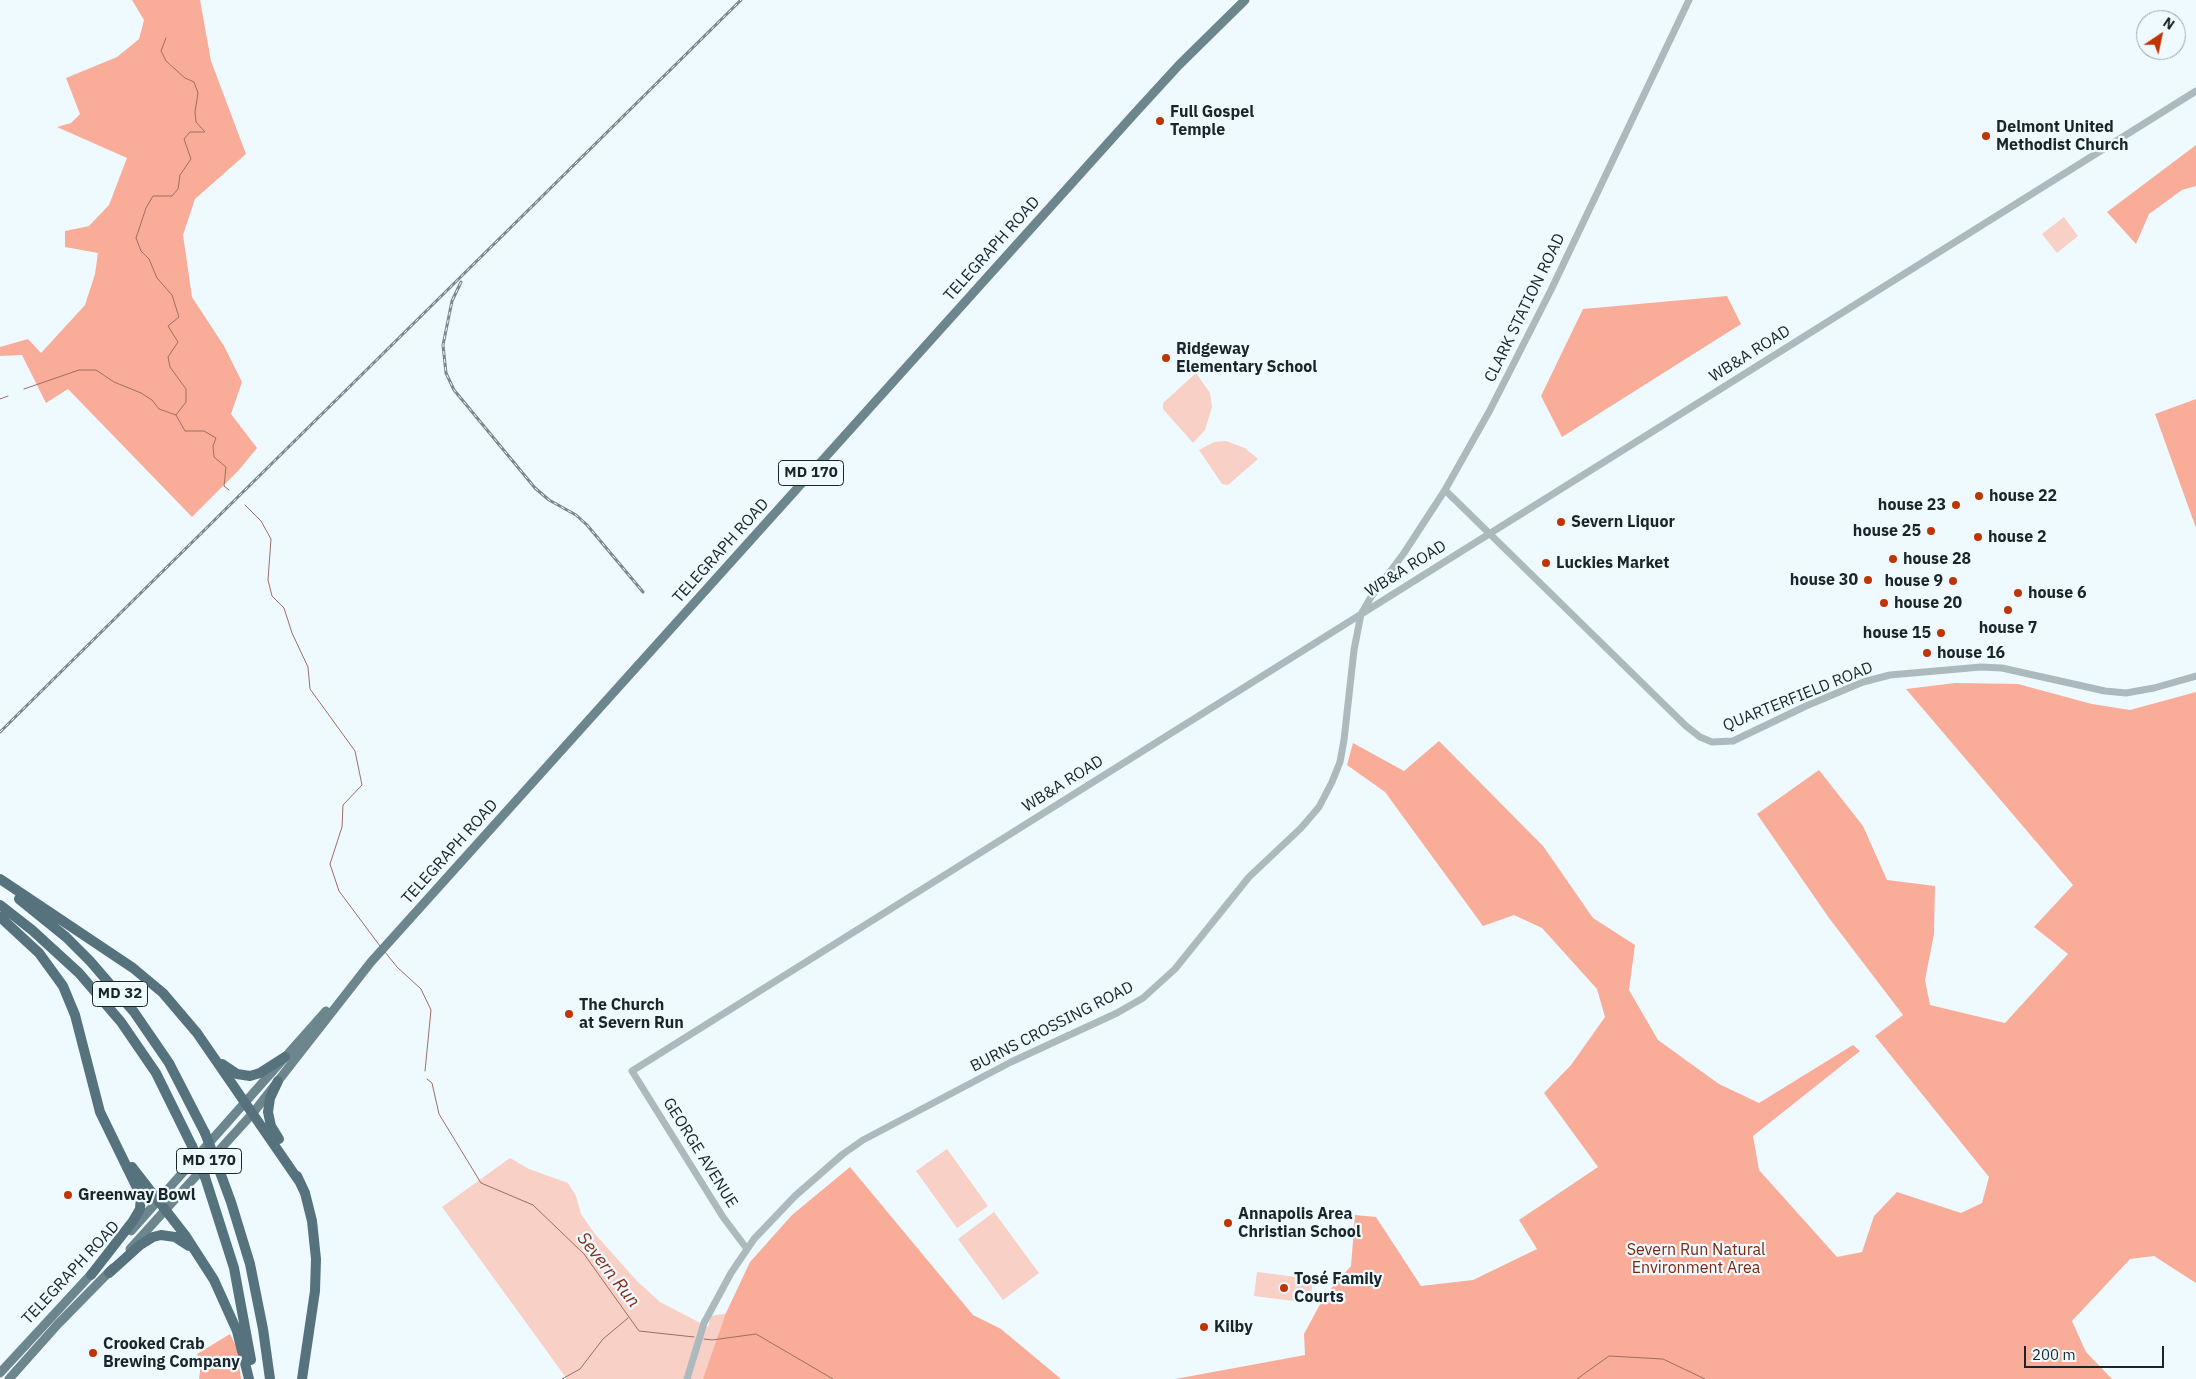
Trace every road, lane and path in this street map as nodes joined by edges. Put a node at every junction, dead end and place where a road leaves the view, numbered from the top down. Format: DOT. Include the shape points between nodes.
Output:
graph roads {
  1 [pos="1245,0"];
  2 [pos="1689,0"];
  3 [pos="2196,91"];
  4 [pos="1445,490"];
  5 [pos="1489,533"];
  6 [pos="1361,614"];
  7 [pos="2196,676"];
  8 [pos="0,879"];
  9 [pos="0,885"];
  10 [pos="0,905"];
  11 [pos="0,917"];
  12 [pos="345,993"];
  13 [pos="210,1052"];
  14 [pos="285,1057"];
  15 [pos="632,1071"];
  16 [pos="278,1081"];
  17 [pos="246,1103"];
  18 [pos="253,1113"];
  19 [pos="115,1144"];
  20 [pos="300,1181"];
  21 [pos="159,1199"];
  22 [pos="166,1209"];
  23 [pos="746,1249"];
  24 [pos="203,1262"];
  25 [pos="109,1273"];
  26 [pos="91,1275"];
  27 [pos="0,1373"];
  28 [pos="9,1379"];
  29 [pos="249,1379"];
  30 [pos="254,1379"];
  31 [pos="270,1379"];
  32 [pos="302,1379"];
  33 [pos="687,1379"];
  1 -- 12 [label="main road, TELEGRAPH ROAD / MD 170" via="1135,113"];
  2 -- 4 [label="street, CLARK STATION ROAD" via="1551,290"];
  3 -- 5 [label="street, WB&A ROAD"];
  4 -- 5 [label="street, QUARTERFIELD ROAD"];
  4 -- 6 [label="street, CLARK STATION ROAD"];
  5 -- 6 [label="street, WB&A ROAD"];
  5 -- 7 [label="street, QUARTERFIELD ROAD" via="1686,726 1697,736 1712,742 1733,741 1863,682 1890,675 2002,668 2126,693"];
  6 -- 15 [label="street, WB&A ROAD"];
  6 -- 23 [label="street, BURNS CROSSING ROAD" via="1342,752 1328,791 1307,821 1232,896 1175,969 1143,998 1117,1013 1011,1062 858,1144 789,1202"];
  8 -- 13 [label="highway" via="153,984 187,1020"];
  9 -- 31 [label="highway, MD 32, bridge" via="66,937 112,984 169,1063 205,1133 232,1202 264,1329"];
  10 -- 30 [label="highway, MD 32, bridge" via="79,973 121,1022 156,1072 205,1178 234,1268"];
  11 -- 19 [label="highway" via="39,953 63,986 75,1015 100,1112"];
  12 -- 14 [label="main road, TELEGRAPH ROAD / MD 170"];
  12 -- 16 [label="main road, TELEGRAPH ROAD / MD 170"];
  13 -- 14 [label="highway" via="231,1071 244,1076 260,1072"];
  13 -- 17 [label="highway"];
  14 -- 17 [label="main road, TELEGRAPH ROAD / MD 170"];
  15 -- 23 [label="street, GEORGE AVENUE"];
  16 -- 18 [label="main road, TELEGRAPH ROAD / MD 170"];
  16 -- 20 [label="highway" via="268,1105 268,1118"];
  17 -- 18 [label="highway"];
  17 -- 21 [label="main road, TELEGRAPH ROAD / MD 170"];
  18 -- 20 [label="highway"];
  18 -- 22 [label="main road, TELEGRAPH ROAD / MD 170"];
  19 -- 21 [label="highway"];
  19 -- 26 [label="highway" via="140,1190 141,1202 134,1222"];
  20 -- 32 [label="highway" via="312,1221 316,1259 315,1291"];
  21 -- 22 [label="highway"];
  21 -- 26 [label="main road, TELEGRAPH ROAD / MD 170"];
  22 -- 24 [label="highway"];
  22 -- 25 [label="main road, TELEGRAPH ROAD / MD 170"];
  23 -- 33 [label="street, BURNS CROSSING ROAD" via="707,1318"];
  24 -- 25 [label="highway" via="181,1240 162,1235 147,1240"];
  24 -- 29 [label="highway" via="231,1315"];
  25 -- 28 [label="main road, TELEGRAPH ROAD / MD 170"];
  26 -- 27 [label="main road, TELEGRAPH ROAD / MD 170"];
}
